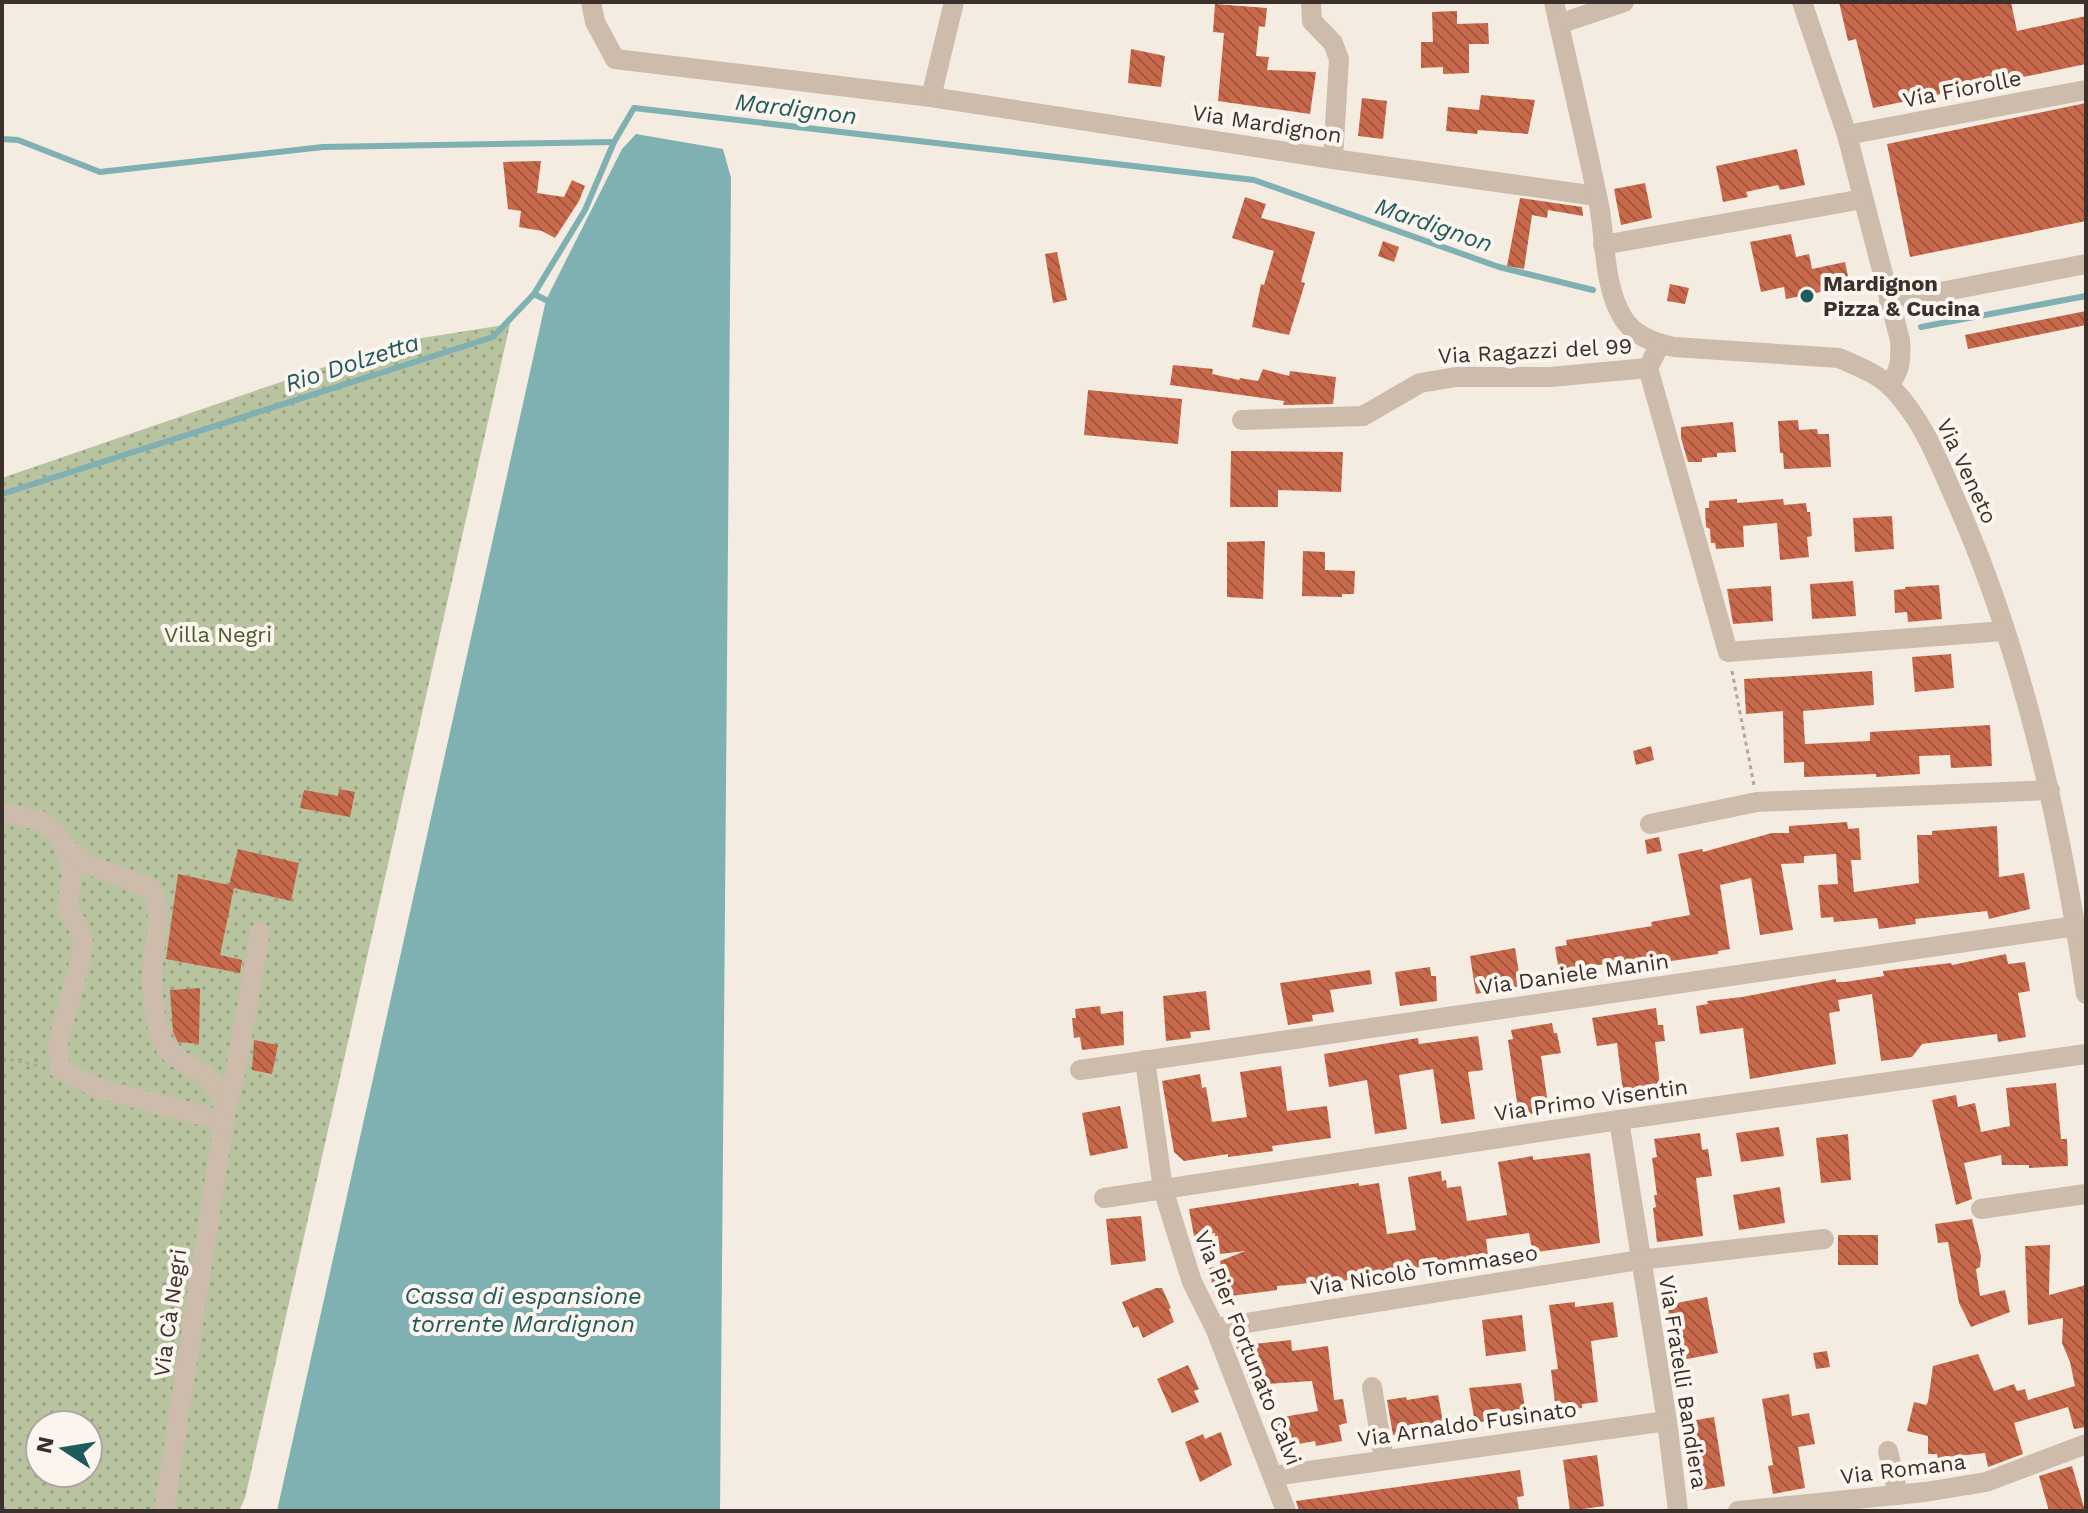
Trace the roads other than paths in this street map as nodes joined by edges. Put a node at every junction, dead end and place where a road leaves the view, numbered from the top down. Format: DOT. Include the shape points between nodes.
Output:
graph roads {
  1 [pos="591,2"];
  2 [pos="954,2"];
  3 [pos="1311,2"];
  4 [pos="1554,2"];
  5 [pos="1624,2"];
  6 [pos="1802,2"];
  7 [pos="1559,24"];
  8 [pos="2086,90"];
  9 [pos="931,97"];
  10 [pos="1847,135"];
  11 [pos="1333,159"];
  12 [pos="1597,196"];
  13 [pos="1863,199"];
  14 [pos="1603,245"];
  15 [pos="2086,264"];
  16 [pos="1889,302"];
  17 [pos="1660,344"];
  18 [pos="1648,368"];
  19 [pos="1889,385"];
  20 [pos="1242,420"];
  21 [pos="2004,631"];
  22 [pos="2050,790"];
  23 [pos="5,813"];
  24 [pos="1650,824"];
  25 [pos="64,846"];
  26 [pos="2078,899"];
  27 [pos="2076,926"];
  28 [pos="260,932"];
  29 [pos="2086,994"];
  30 [pos="2086,1054"];
  31 [pos="1145,1060"];
  32 [pos="1080,1070"];
  33 [pos="226,1112"];
  34 [pos="1619,1120"];
  35 [pos="1163,1189"];
  36 [pos="2086,1194"];
  37 [pos="1104,1198"];
  38 [pos="1981,1209"];
  39 [pos="1824,1239"];
  40 [pos="1639,1260"];
  41 [pos="1215,1328"];
  42 [pos="1372,1387"];
  43 [pos="1667,1421"];
  44 [pos="2080,1449"];
  45 [pos="1888,1451"];
  46 [pos="1384,1460"];
  47 [pos="1273,1476"];
  48 [pos="1898,1495"];
  49 [pos="164,1511"];
  50 [pos="1286,1511"];
  51 [pos="1678,1511"];
  52 [pos="1738,1511"];
  1 -- 9 [label="street, Via Mardignon" via="595,22 615,59"];
  2 -- 9 [label="street"];
  3 -- 11 [label="street" via="1312,21 1333,43 1339,59"];
  4 -- 7 [label="street"];
  5 -- 7 [label="street"];
  6 -- 10 [label="street"];
  7 -- 12 [label="street"];
  8 -- 10 [label="street, Via Fiorolle"];
  9 -- 11 [label="street, Via Mardignon"];
  10 -- 13 [label="street"];
  11 -- 12 [label="street, Via Mardignon"];
  12 -- 14 [label="street"];
  13 -- 14 [label="street"];
  13 -- 16 [label="street"];
  14 -- 17 [label="street, Via Veneto" via="1622,316 1632,330"];
  15 -- 16 [label="street"];
  16 -- 19 [label="street" via="1901,359"];
  17 -- 18 [label="street, Via Ragazzi del 99"];
  17 -- 19 [label="street, Via Veneto" via="1839,358"];
  18 -- 20 [label="street, Via Ragazzi del 99" via="1550,377 1456,377 1420,383 1363,416"];
  18 -- 21 [label="street, Via Ragazzi del 99" via="1728,652"];
  19 -- 21 [label="street, Via Veneto" via="1925,431 1965,519"];
  21 -- 22 [label="street, Via Veneto"];
  22 -- 24 [label="street" via="1757,802"];
  22 -- 26 [label="street, Via Veneto"];
  23 -- 25 [label="street" via="41,821"];
  25 -- 33 [label="street" via="87,864 150,888 158,902 153,995 163,1043 174,1058 209,1079"];
  25 -- 33 [label="street" via="72,873 67,908 84,946 58,1043 60,1069 97,1088"];
  26 -- 27 [label="street, Via Veneto"];
  27 -- 29 [label="street, Via Veneto"];
  27 -- 31 [label="street, Via Daniele Manin"];
  28 -- 33 [label="street, Via Cà Negri"];
  30 -- 34 [label="street, Via Primo Visentin"];
  31 -- 32 [label="street, Via Daniele Manin"];
  31 -- 35 [label="street, Via Pier Fortunato Calvi"];
  33 -- 49 [label="street, Via Cà Negri"];
  34 -- 35 [label="street, Via Primo Visentin"];
  34 -- 40 [label="street, Via Fratelli Bandiera"];
  35 -- 37 [label="street, Via Primo Visentin"];
  35 -- 41 [label="street, Via Pier Fortunato Calvi" via="1192,1282"];
  36 -- 38 [label="street"];
  39 -- 40 [label="street, Via Fratelli Bandiera"];
  40 -- 41 [label="street, Via Nicolò Tommaseo"];
  40 -- 43 [label="street, Via Fratelli Bandiera"];
  41 -- 47 [label="street, Via Pier Fortunato Calvi"];
  42 -- 46 [label="street"];
  43 -- 46 [label="street, Via Arnaldo Fusinato"];
  43 -- 51 [label="street, Via Fratelli Bandiera"];
  44 -- 48 [label="street, Via Romana" via="1986,1482"];
  45 -- 48 [label="street"];
  46 -- 47 [label="street, Via Arnaldo Fusinato"];
  47 -- 50 [label="street, Via Pier Fortunato Calvi"];
  48 -- 52 [label="street, Via Romana"];
}
